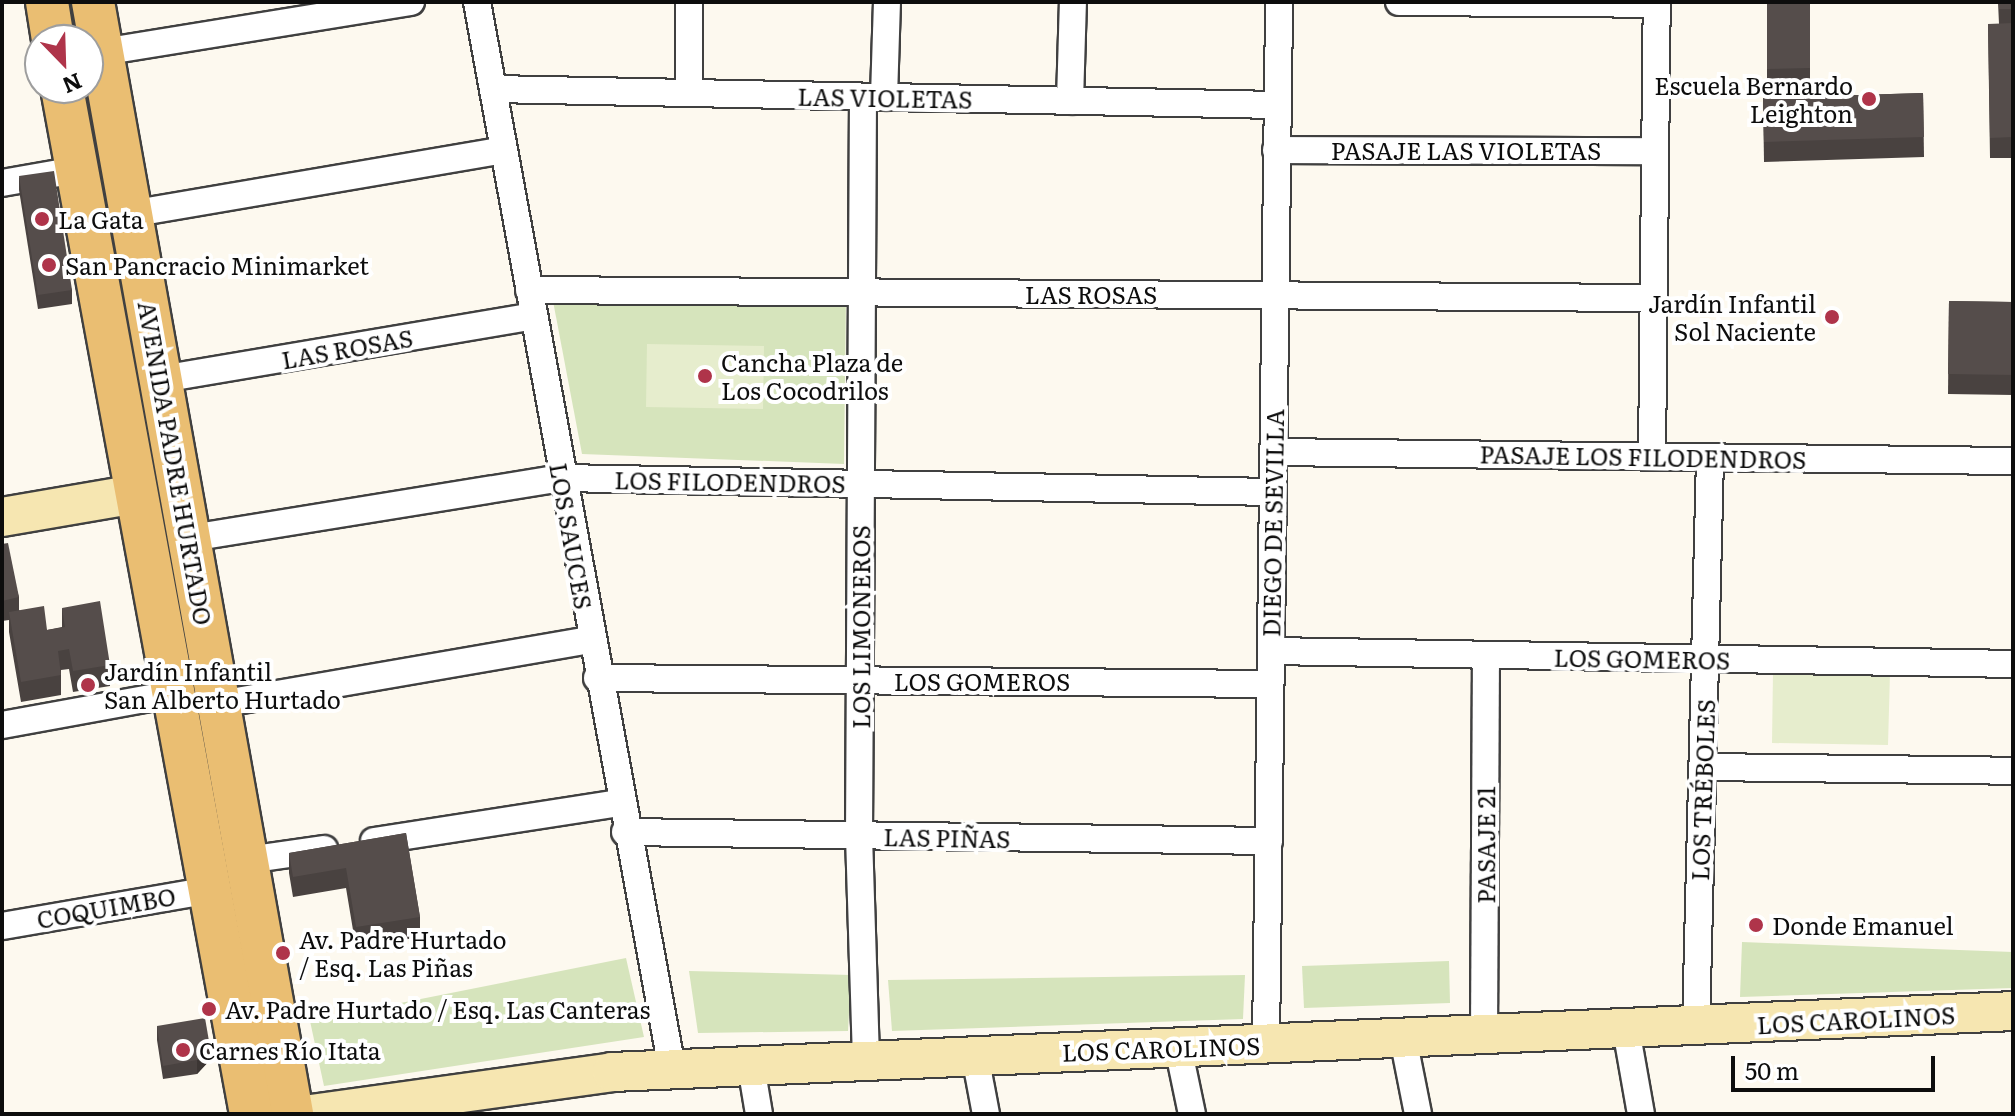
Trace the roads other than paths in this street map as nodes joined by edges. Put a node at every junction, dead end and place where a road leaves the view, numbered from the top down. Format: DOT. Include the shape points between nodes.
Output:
graph roads {
  1 [pos="47,2"];
  2 [pos="93,2"];
  3 [pos="411,2"];
  4 [pos="477,2"];
  5 [pos="689,2"];
  6 [pos="887,2"];
  7 [pos="1073,2"];
  8 [pos="1279,2"];
  9 [pos="1399,2"];
  10 [pos="1657,3"];
  11 [pos="50,24"];
  12 [pos="97,24"];
  13 [pos="104,52"];
  14 [pos="104,64"];
  15 [pos="493,89"];
  16 [pos="689,93"];
  17 [pos="874,97"];
  18 [pos="1070,101"];
  19 [pos="65,104"];
  20 [pos="1277,105"];
  21 [pos="503,150"];
  22 [pos="1276,150"];
  23 [pos="1655,151"];
  24 [pos="76,170"];
  25 [pos="2,183"];
  26 [pos="130,214"];
  27 [pos="863,292"];
  28 [pos="1275,295"];
  29 [pos="1653,298"];
  30 [pos="531,303"];
  31 [pos="162,379"];
  32 [pos="1273,452"];
  33 [pos="1652,457"];
  34 [pos="1710,457"];
  35 [pos="2013,461"];
  36 [pos="562,478"];
  37 [pos="861,483"];
  38 [pos="1273,492"];
  39 [pos="136,494"];
  40 [pos="2,517"];
  41 [pos="191,538"];
  42 [pos="591,640"];
  43 [pos="1271,651"];
  44 [pos="1486,655"];
  45 [pos="1705,659"];
  46 [pos="2013,664"];
  47 [pos="597,678"];
  48 [pos="860,680"];
  49 [pos="1270,684"];
  50 [pos="173,694"];
  51 [pos="219,704"];
  52 [pos="2,725"];
  53 [pos="1703,767"];
  54 [pos="2013,771"];
  55 [pos="620,803"];
  56 [pos="625,832"];
  57 [pos="859,836"];
  58 [pos="1269,841"];
  59 [pos="247,860"];
  60 [pos="210,890"];
  61 [pos="2,926"];
  62 [pos="2013,1011"];
  63 [pos="1696,1027"];
  64 [pos="1626,1029"];
  65 [pos="1484,1035"];
  66 [pos="1403,1038"];
  67 [pos="1266,1043"];
  68 [pos="1178,1047"];
  69 [pos="975,1056"];
  70 [pos="866,1060"];
  71 [pos="751,1066"];
  72 [pos="672,1069"];
  73 [pos="251,1114"];
  74 [pos="292,1114"];
  75 [pos="311,1114"];
  76 [pos="759,1114"];
  77 [pos="986,1114"];
  78 [pos="1192,1114"];
  79 [pos="1418,1114"];
  80 [pos="1641,1114"];
  1 -- 11 [label="main road"];
  2 -- 12 [label="main road, AVENIDA PADRE HURTADO"];
  3 -- 13 [label="street"];
  4 -- 15 [label="street, LOS SAUCES"];
  5 -- 16 [label="street"];
  6 -- 17 [label="street, LOS LIMONEROS"];
  7 -- 18 [label="street"];
  8 -- 20 [label="street, DIEGO DE SEVILLA"];
  9 -- 10 [label="street"];
  10 -- 23 [label="street"];
  14 -- 26 [label="main road, AVENIDA PADRE HURTADO"];
  15 -- 16 [label="street, LAS VIOLETAS"];
  15 -- 21 [label="street, LOS SAUCES"];
  16 -- 17 [label="street, LAS VIOLETAS"];
  17 -- 18 [label="street, LAS VIOLETAS"];
  17 -- 27 [label="street, LOS LIMONEROS"];
  18 -- 20 [label="street, LAS VIOLETAS"];
  19 -- 24 [label="main road, AVENIDA PADRE HURTADO"];
  20 -- 22 [label="street, DIEGO DE SEVILLA"];
  21 -- 26 [label="street"];
  21 -- 30 [label="street, LOS SAUCES"];
  22 -- 23 [label="street, PASAJE LAS VIOLETAS"];
  22 -- 28 [label="street, DIEGO DE SEVILLA"];
  23 -- 29 [label="street"];
  24 -- 25 [label="street"];
  24 -- 39 [label="main road, AVENIDA PADRE HURTADO"];
  26 -- 31 [label="main road, AVENIDA PADRE HURTADO"];
  27 -- 28 [label="street, LAS ROSAS"];
  27 -- 30 [label="street, LAS ROSAS"];
  27 -- 37 [label="street, LOS LIMONEROS"];
  28 -- 29 [label="street, LAS ROSAS"];
  28 -- 32 [label="street, DIEGO DE SEVILLA"];
  29 -- 33 [label="street"];
  30 -- 31 [label="street, LAS ROSAS"];
  30 -- 36 [label="street, LOS SAUCES"];
  31 -- 41 [label="main road, AVENIDA PADRE HURTADO"];
  32 -- 33 [label="street, PASAJE LOS FILODENDROS"];
  32 -- 38 [label="street, DIEGO DE SEVILLA"];
  33 -- 34 [label="street, PASAJE LOS FILODENDROS"];
  34 -- 35 [label="street, PASAJE LOS FILODENDROS"];
  34 -- 45 [label="street, LOS TRÉBOLES"];
  36 -- 37 [label="street, LOS FILODENDROS"];
  36 -- 41 [label="street, LOS FILODENDROS"];
  36 -- 42 [label="street, LOS SAUCES"];
  37 -- 38 [label="street, LOS FILODENDROS"];
  37 -- 48 [label="street, LOS LIMONEROS"];
  38 -- 43 [label="street, DIEGO DE SEVILLA"];
  39 -- 40 [label="street"];
  39 -- 50 [label="main road, AVENIDA PADRE HURTADO"];
  41 -- 51 [label="main road, AVENIDA PADRE HURTADO"];
  42 -- 47 [label="street, LOS SAUCES"];
  42 -- 51 [label="street"];
  43 -- 44 [label="street, LOS GOMEROS"];
  43 -- 49 [label="street, DIEGO DE SEVILLA"];
  44 -- 45 [label="street, LOS GOMEROS"];
  44 -- 65 [label="street, PASAJE 21"];
  45 -- 46 [label="street, LOS GOMEROS"];
  45 -- 53 [label="street, LOS TRÉBOLES"];
  47 -- 48 [label="street, LOS GOMEROS"];
  47 -- 55 [label="street, LOS SAUCES"];
  48 -- 49 [label="street, LOS GOMEROS"];
  48 -- 57 [label="street, LOS LIMONEROS"];
  49 -- 58 [label="street, DIEGO DE SEVILLA"];
  50 -- 52 [label="street"];
  50 -- 60 [label="main road, AVENIDA PADRE HURTADO"];
  51 -- 59 [label="main road, AVENIDA PADRE HURTADO"];
  53 -- 54 [label="street"];
  53 -- 63 [label="street, LOS TRÉBOLES"];
  55 -- 56 [label="street, LOS SAUCES"];
  55 -- 59 [label="street"];
  56 -- 57 [label="street, LAS PIÑAS"];
  56 -- 72 [label="street, LOS SAUCES"];
  57 -- 58 [label="street, LAS PIÑAS"];
  57 -- 70 [label="street, LOS LIMONEROS"];
  58 -- 67 [label="street, DIEGO DE SEVILLA"];
  59 -- 74 [label="main road, AVENIDA PADRE HURTADO"];
  60 -- 61 [label="street, COQUIMBO"];
  60 -- 73 [label="main road, AVENIDA PADRE HURTADO"];
  62 -- 63 [label="street, LOS CAROLINOS"];
  63 -- 64 [label="street, LOS CAROLINOS"];
  64 -- 65 [label="street, LOS CAROLINOS"];
  64 -- 80 [label="street"];
  65 -- 66 [label="street, LOS CAROLINOS"];
  66 -- 67 [label="street, LOS CAROLINOS"];
  66 -- 79 [label="street"];
  67 -- 68 [label="street, LOS CAROLINOS"];
  68 -- 69 [label="street, LOS CAROLINOS"];
  68 -- 78 [label="street"];
  69 -- 70 [label="street, LOS CAROLINOS"];
  69 -- 77 [label="street"];
  70 -- 71 [label="street, LOS CAROLINOS"];
  71 -- 72 [label="street, LOS CAROLINOS"];
  71 -- 76 [label="street"];
  72 -- 75 [label="street, LOS CAROLINOS" via="540,1077"];
}
